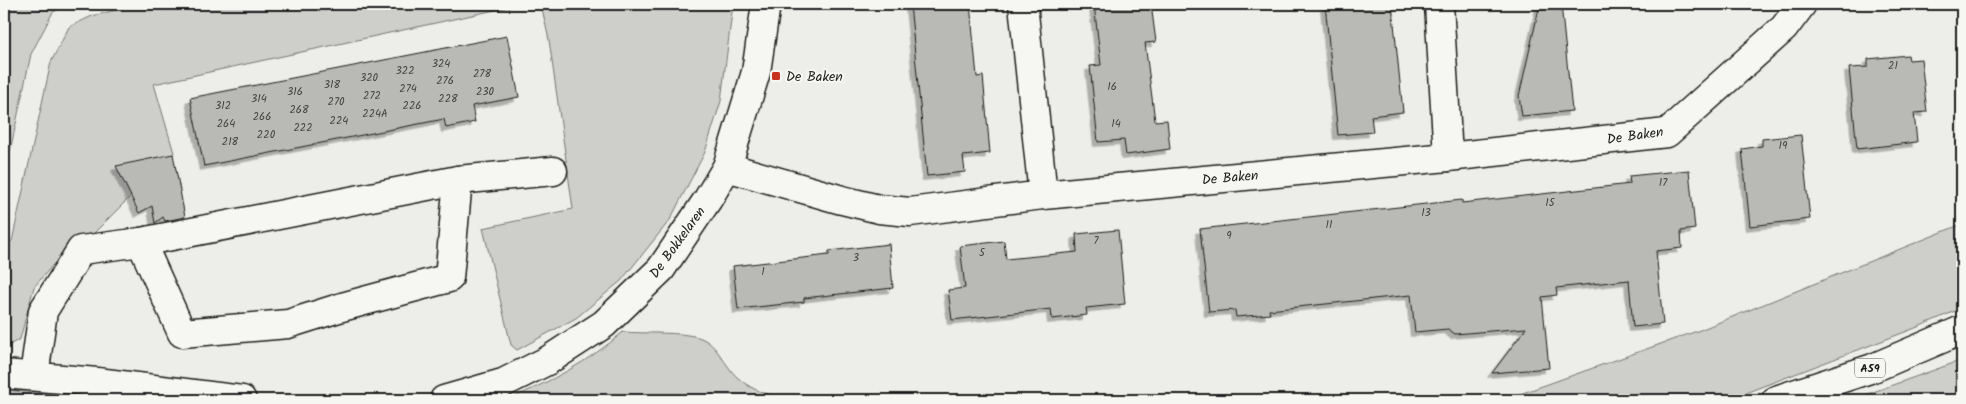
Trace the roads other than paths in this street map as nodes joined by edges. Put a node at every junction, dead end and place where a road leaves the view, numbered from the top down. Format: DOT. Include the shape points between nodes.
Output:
graph roads {
  1 [pos="766,4"];
  2 [pos="1023,4"];
  3 [pos="1439,4"];
  4 [pos="1802,4"];
  5 [pos="1448,157"];
  6 [pos="727,167"];
  7 [pos="552,171"];
  8 [pos="458,180"];
  9 [pos="1043,195"];
  10 [pos="141,242"];
  11 [pos="1962,330"];
  12 [pos="4,374"];
  13 [pos="34,376"];
  14 [pos="242,400"];
  15 [pos="444,400"];
  16 [pos="1776,400"];
  1 -- 6 [label="main road, De Bokkelaren" via="756,72"];
  2 -- 9 [label="main road"];
  3 -- 5 [label="main road"];
  4 -- 5 [label="main road, De Baken" via="1784,28 1667,133"];
  5 -- 9 [label="main road, De Baken"];
  6 -- 9 [label="main road, De Baken" via="842,200 910,212"];
  6 -- 15 [label="main road, De Bokkelaren" via="661,269 604,324 547,361 503,382"];
  7 -- 8 [label="main road"];
  8 -- 10 [label="main road"];
  8 -- 10 [label="main road" via="449,278 288,324 182,333"];
  10 -- 13 [label="main road" via="81,250 43,311"];
  11 -- 16 [label="main road, A59" via="1873,368"];
  12 -- 13 [label="main road"];
  13 -- 14 [label="main road"];
}
